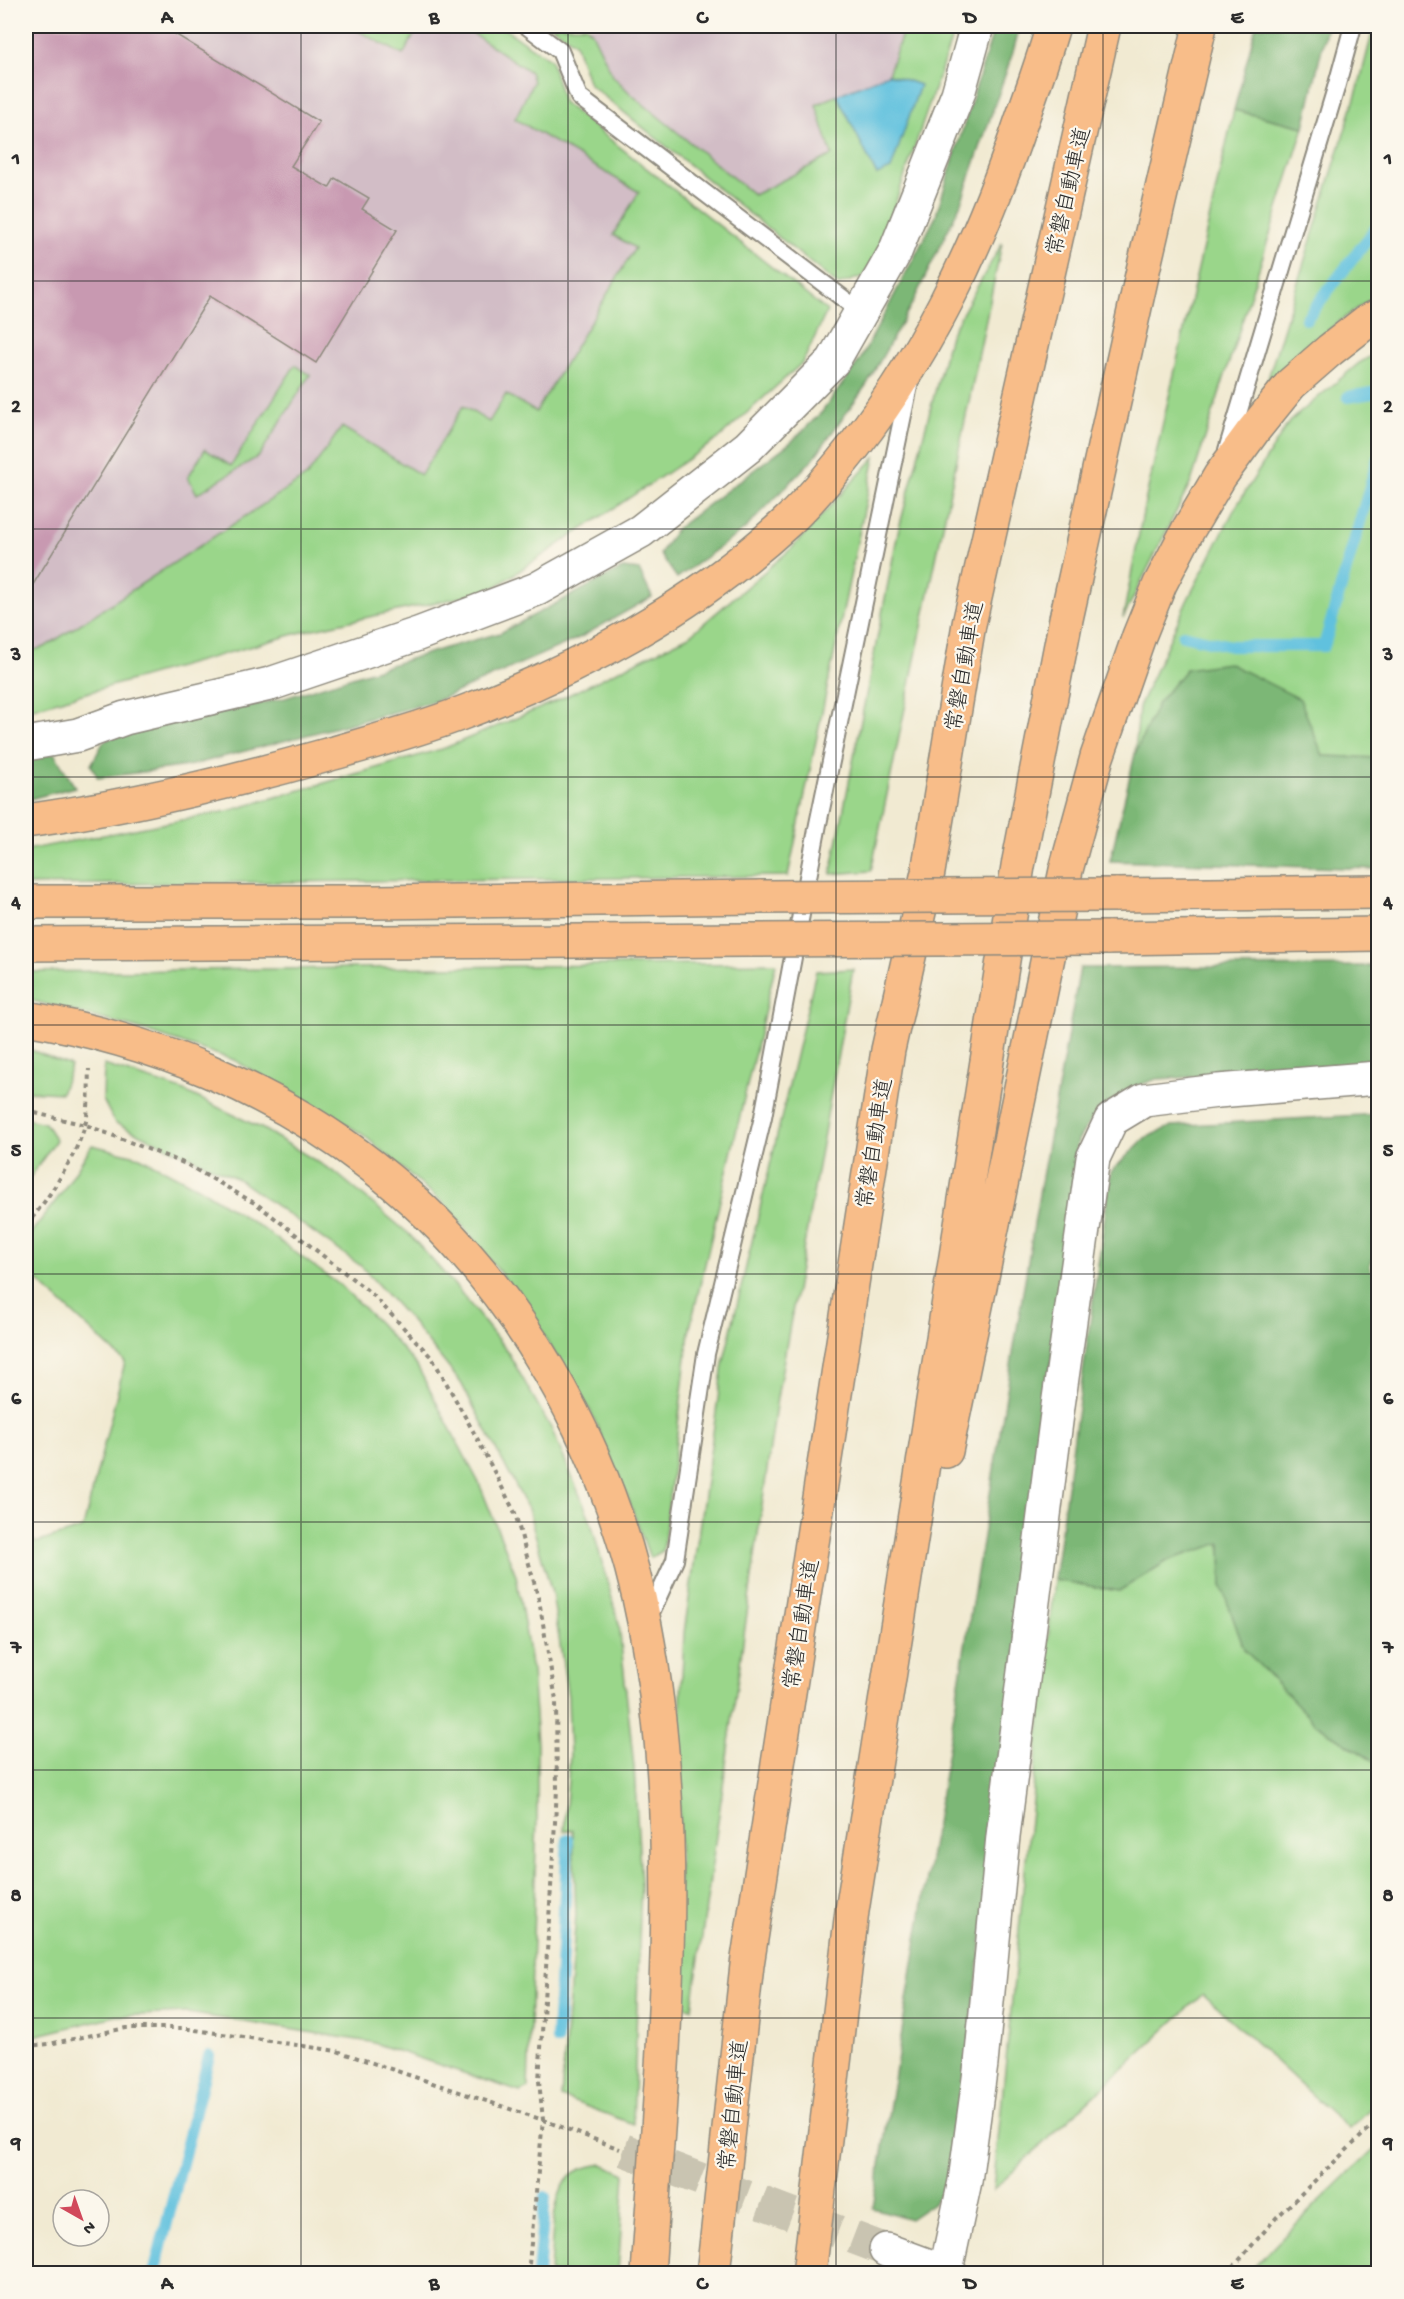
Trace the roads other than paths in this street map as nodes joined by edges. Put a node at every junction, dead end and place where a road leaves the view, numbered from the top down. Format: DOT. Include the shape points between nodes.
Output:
graph roads {
  1 [pos="527,26"];
  2 [pos="977,26"];
  3 [pos="1053,26"];
  4 [pos="1104,26"];
  5 [pos="1200,26"];
  6 [pos="1353,26"];
  7 [pos="861,312"];
  8 [pos="1378,316"];
  9 [pos="914,361"];
  10 [pos="1220,476"];
  11 [pos="26,744"];
  12 [pos="26,821"];
  13 [pos="1378,892"];
  14 [pos="26,902"];
  15 [pos="1378,934"];
  16 [pos="26,944"];
  17 [pos="26,1018"];
  18 [pos="1378,1078"];
  19 [pos="645,1625"];
  20 [pos="852,1911"];
  21 [pos="886,2250"];
  22 [pos="948,2272"];
  23 [pos="648,2274"];
  24 [pos="713,2274"];
  25 [pos="809,2274"];
  1 -- 7 [label="lane" via="560,51 579,97"];
  2 -- 7 [label="street" via="958,94 908,220"];
  3 -- 9 [label="highway" via="980,231"];
  4 -- 24 [label="highway, 常磐自動車道" via="969,624 928,872 888,1050 747,1965"];
  5 -- 20 [label="highway" via="1065,619 1018,866"];
  6 -- 10 [label="lane"];
  7 -- 11 [label="street" via="832,361 748,447 641,531 537,589 270,684 125,718 78,735"];
  8 -- 10 [label="highway" via="1291,384"];
  9 -- 12 [label="highway" via="857,443 789,521 640,630 535,683 461,714 379,740 165,797"];
  9 -- 19 [label="lane" via="818,824 763,1117 706,1354 675,1560"];
  10 -- 20 [label="highway" via="1160,584 1139,636 1097,757 1066,870"];
  13 -- 14 [label="highway, bridge"];
  15 -- 16 [label="highway, bridge"];
  17 -- 19 [label="highway" via="175,1057 280,1105 372,1166 447,1234 509,1310 561,1389 608,1491"];
  18 -- 22 [label="street" via="1143,1100 1111,1120 1093,1158 1003,1836 966,2181"];
  19 -- 23 [label="highway" via="657,1707 668,1873 667,1980"];
  20 -- 25 [label="highway"];
  21 -- 22 [label="street"];
}
